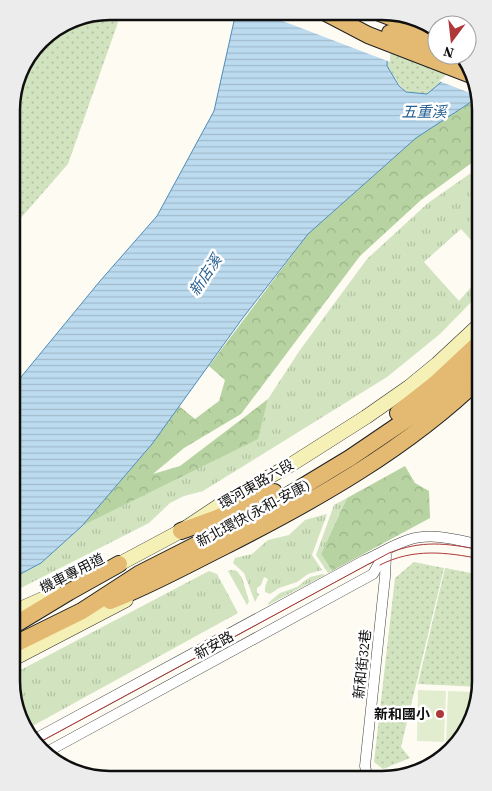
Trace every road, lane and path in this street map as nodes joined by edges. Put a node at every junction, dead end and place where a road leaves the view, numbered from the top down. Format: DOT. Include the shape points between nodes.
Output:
graph roads {
  1 [pos="340,20"];
  2 [pos="348,20"];
  3 [pos="427,47"];
  4 [pos="463,72"];
  5 [pos="472,331"];
  6 [pos="472,350"];
  7 [pos="472,367"];
  8 [pos="472,385"];
  9 [pos="472,393"];
  10 [pos="181,531"];
  11 [pos="472,542"];
  12 [pos="386,551"];
  13 [pos="119,564"];
  14 [pos="20,609"];
  15 [pos="82,611"];
  16 [pos="20,617"];
  17 [pos="20,622"];
  18 [pos="20,642"];
  19 [pos="20,655"];
  20 [pos="39,737"];
  21 [pos="52,749"];
  22 [pos="366,771"];
  1 -- 4 [label="highway" via="368,35"];
  2 -- 3 [label="highway"];
  5 -- 10 [label="main road, 環河東路六段" via="409,388"];
  6 -- 10 [label="highway" via="410,404 335,456 263,498"];
  7 -- 15 [label="highway, 新北環快(永和-安康)" via="434,401 350,458 259,513 139,574"];
  8 -- 15 [label="highway" via="393,448 317,496 134,592"];
  9 -- 19 [label="main road" via="406,446 328,497"];
  10 -- 13 [label="main road, 環河東路六段"];
  11 -- 12 [label="street, 新安路" via="425,537 408,540"];
  12 -- 20 [label="street, 新安路"];
  12 -- 21 [label="street, 新安路" via="373,574"];
  12 -- 22 [label="street, 新和街32巷"];
  13 -- 14 [label="main road, 環河東路六段"];
  13 -- 16 [label="street, 機車專用道"];
  13 -- 17 [label="highway"];
  15 -- 18 [label="highway, 新北環快(永和-安康)"];
}
